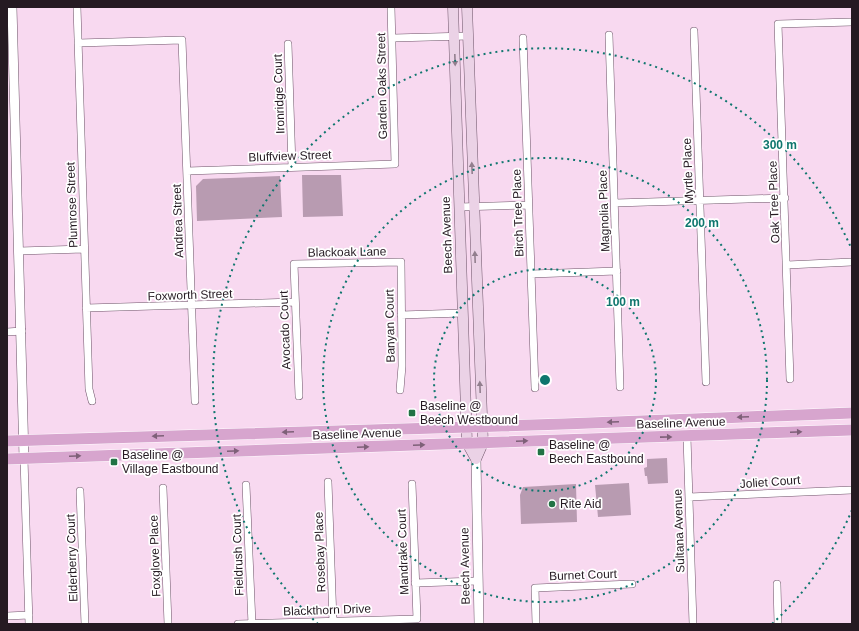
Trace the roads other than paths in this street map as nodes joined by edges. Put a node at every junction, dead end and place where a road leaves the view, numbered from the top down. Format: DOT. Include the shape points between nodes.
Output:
graph roads {
  1 [pos="12,7"];
  2 [pos="77,7"];
  3 [pos="391,7"];
  4 [pos="453,7"];
  5 [pos="466,7"];
  6 [pos="852,22"];
  7 [pos="694,31"];
  8 [pos="608,35"];
  9 [pos="454,36"];
  10 [pos="468,36"];
  11 [pos="393,38"];
  12 [pos="523,38"];
  13 [pos="78,43"];
  14 [pos="288,44"];
  15 [pos="12,120"];
  16 [pos="395,164"];
  17 [pos="292,167"];
  18 [pos="187,171"];
  19 [pos="785,198"];
  20 [pos="699,201"];
  21 [pos="614,203"];
  22 [pos="528,205"];
  23 [pos="459,207"];
  24 [pos="473,207"];
  25 [pos="84,249"];
  26 [pos="19,251"];
  27 [pos="400,262"];
  28 [pos="852,262"];
  29 [pos="294,264"];
  30 [pos="787,265"];
  31 [pos="617,271"];
  32 [pos="531,274"];
  33 [pos="295,302"];
  34 [pos="192,306"];
  35 [pos="86,308"];
  36 [pos="463,313"];
  37 [pos="401,315"];
  38 [pos="22,331"];
  39 [pos="7,332"];
  40 [pos="790,379"];
  41 [pos="706,382"];
  42 [pos="620,387"];
  43 [pos="535,388"];
  44 [pos="400,390"];
  45 [pos="299,396"];
  46 [pos="194,401"];
  47 [pos="92,402"];
  48 [pos="852,413"];
  49 [pos="466,426"];
  50 [pos="481,426"];
  51 [pos="852,430"];
  52 [pos="687,437"];
  53 [pos="23,440"];
  54 [pos="7,441"];
  55 [pos="467,443"];
  56 [pos="483,443"];
  57 [pos="24,458"];
  58 [pos="7,459"];
  59 [pos="476,460"];
  60 [pos="328,482"];
  61 [pos="412,484"];
  62 [pos="246,485"];
  63 [pos="163,488"];
  64 [pos="852,490"];
  65 [pos="80,491"];
  66 [pos="689,498"];
  67 [pos="478,581"];
  68 [pos="415,583"];
  69 [pos="632,584"];
  70 [pos="777,584"];
  71 [pos="29,615"];
  72 [pos="7,616"];
  73 [pos="417,618"];
  74 [pos="334,621"];
  75 [pos="29,624"];
  76 [pos="85,624"];
  77 [pos="168,624"];
  78 [pos="238,624"];
  79 [pos="252,624"];
  80 [pos="479,624"];
  81 [pos="536,624"];
  82 [pos="693,624"];
  83 [pos="778,624"];
  1 -- 15 [label="street"];
  2 -- 13 [label="street, Plumrose Street"];
  3 -- 11 [label="street, Garden Oaks Street"];
  4 -- 9 [label="main road, Beech Avenue"];
  5 -- 10 [label="main road, Beech Avenue"];
  6 -- 19 [label="street, Oak Tree Place" via="778,24"];
  7 -- 20 [label="street, Myrtle Place"];
  8 -- 21 [label="street, Magnolia Place"];
  9 -- 10 [label="street"];
  9 -- 11 [label="street"];
  9 -- 23 [label="main road, Beech Avenue, one-way"];
  24 -- 10 [label="main road, Beech Avenue, one-way"];
  11 -- 16 [label="street, Garden Oaks Street"];
  12 -- 22 [label="street, Birch Tree Place"];
  13 -- 18 [label="street, Andrea Street" via="182,40"];
  13 -- 25 [label="street, Plumrose Street"];
  14 -- 17 [label="street, Ironridge Court"];
  15 -- 26 [label="street"];
  16 -- 17 [label="street, Bluffview Street"];
  17 -- 18 [label="street, Bluffview Street"];
  18 -- 34 [label="street, Andrea Street"];
  19 -- 20 [label="street"];
  19 -- 30 [label="street, Oak Tree Place"];
  20 -- 21 [label="street"];
  20 -- 41 [label="street, Myrtle Place"];
  21 -- 31 [label="street, Magnolia Place"];
  22 -- 24 [label="street"];
  22 -- 32 [label="street, Birch Tree Place"];
  23 -- 24 [label="street"];
  23 -- 36 [label="main road, Beech Avenue"];
  50 -- 24 [label="main road, Beech Avenue, one-way"];
  25 -- 26 [label="street"];
  25 -- 35 [label="street, Plumrose Street"];
  26 -- 38 [label="street"];
  27 -- 29 [label="street, Blackoak Lane"];
  27 -- 37 [label="street, Banyan Court"];
  28 -- 30 [label="street"];
  29 -- 33 [label="street, Avocado Court"];
  30 -- 40 [label="street, Oak Tree Place"];
  31 -- 32 [label="street"];
  31 -- 42 [label="street, Magnolia Place"];
  32 -- 43 [label="street, Birch Tree Place"];
  33 -- 34 [label="street, Foxworth Street"];
  33 -- 45 [label="street, Avocado Court"];
  34 -- 35 [label="street, Foxworth Street"];
  34 -- 46 [label="street, Andrea Street"];
  35 -- 47 [label="street, Plumrose Street" via="89,389"];
  36 -- 37 [label="street"];
  36 -- 49 [label="main road, Beech Avenue"];
  37 -- 44 [label="street, Banyan Court"];
  38 -- 39 [label="street"];
  38 -- 53 [label="street"];
  48 -- 50 [label="main road, Baseline Avenue, one-way"];
  49 -- 50 [label="main road, Baseline Avenue"];
  49 -- 53 [label="main road, Baseline Avenue, one-way"];
  49 -- 55 [label="main road, Beech Avenue"];
  50 -- 56 [label="main road, Beech Avenue"];
  52 -- 51 [label="main road, Baseline Avenue, one-way"];
  56 -- 52 [label="main road, Baseline Avenue, one-way"];
  52 -- 66 [label="street, Sultana Avenue"];
  53 -- 54 [label="main road, Baseline Avenue"];
  53 -- 57 [label="street"];
  55 -- 56 [label="main road, Baseline Avenue"];
  57 -- 55 [label="main road, Baseline Avenue, one-way"];
  55 -- 59 [label="main road, Beech Avenue"];
  56 -- 59 [label="main road, Beech Avenue"];
  57 -- 58 [label="main road, Baseline Avenue"];
  57 -- 71 [label="street"];
  59 -- 67 [label="street, Beech Avenue"];
  60 -- 74 [label="street, Rosebay Place"];
  61 -- 68 [label="street, Mandrake Court"];
  62 -- 79 [label="street, Fieldrush Court"];
  63 -- 77 [label="street, Foxglove Place"];
  64 -- 66 [label="street, Joliet Court"];
  65 -- 76 [label="street, Elderberry Court"];
  66 -- 82 [label="street, Sultana Avenue"];
  67 -- 68 [label="street"];
  67 -- 80 [label="street, Beech Avenue"];
  68 -- 73 [label="street, Mandrake Court"];
  69 -- 81 [label="street, Burnet Court" via="535,588"];
  70 -- 83 [label="street"];
  71 -- 72 [label="street"];
  71 -- 75 [label="street"];
  73 -- 74 [label="street, Blackthorn Drive"];
  74 -- 79 [label="street, Blackthorn Drive"];
  78 -- 79 [label="street, Blackthorn Drive"];
}
